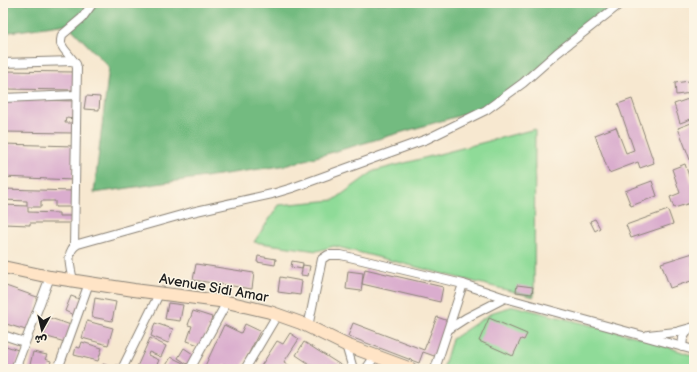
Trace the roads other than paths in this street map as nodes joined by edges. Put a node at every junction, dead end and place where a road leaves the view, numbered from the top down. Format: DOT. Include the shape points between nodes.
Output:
graph roads {
  1 [pos="93,3"];
  2 [pos="621,3"];
  3 [pos="73,61"];
  4 [pos="3,63"];
  5 [pos="76,95"];
  6 [pos="3,98"];
  7 [pos="74,246"];
  8 [pos="3,268"];
  9 [pos="50,277"];
  10 [pos="73,280"];
  11 [pos="89,283"];
  12 [pos="463,284"];
  13 [pos="159,294"];
  14 [pos="505,298"];
  15 [pos="227,302"];
  16 [pos="277,315"];
  17 [pos="308,327"];
  18 [pos="691,328"];
  19 [pos="449,329"];
  20 [pos="3,335"];
  21 [pos="640,335"];
  22 [pos="24,342"];
  23 [pos="346,345"];
  24 [pos="682,347"];
  25 [pos="694,350"];
  26 [pos="375,356"];
  27 [pos="15,369"];
  28 [pos="58,369"];
  29 [pos="122,369"];
  30 [pos="190,369"];
  31 [pos="245,369"];
  32 [pos="353,369"];
  33 [pos="366,369"];
  34 [pos="411,369"];
  35 [pos="435,369"];
  1 -- 3 [label="street" via="82,18 62,35 61,44"];
  2 -- 7 [label="street" via="493,105 427,139 285,190 192,212 87,240"];
  3 -- 4 [label="street"];
  3 -- 5 [label="street" via="77,68"];
  5 -- 6 [label="street"];
  5 -- 7 [label="street"];
  7 -- 10 [label="street" via="69,256"];
  8 -- 9 [label="street, Avenue Sidi Amar"];
  9 -- 10 [label="street, Avenue Sidi Amar"];
  9 -- 22 [label="street"];
  10 -- 11 [label="street, Avenue Sidi Amar"];
  11 -- 13 [label="street, Avenue Sidi Amar"];
  11 -- 28 [label="street"];
  12 -- 14 [label="street"];
  12 -- 17 [label="street" via="341,255 328,255 322,259"];
  12 -- 19 [label="street"];
  13 -- 15 [label="street, Avenue Sidi Amar"];
  13 -- 29 [label="street"];
  14 -- 19 [label="street"];
  14 -- 21 [label="street"];
  15 -- 16 [label="street, Avenue Sidi Amar"];
  15 -- 30 [label="street"];
  16 -- 17 [label="street, Avenue Sidi Amar"];
  16 -- 31 [label="street"];
  17 -- 23 [label="street, Avenue Sidi Amar"];
  18 -- 21 [label="street" via="664,334"];
  18 -- 24 [label="street" via="683,338"];
  19 -- 35 [label="street"];
  20 -- 22 [label="street"];
  21 -- 24 [label="street"];
  22 -- 27 [label="street"];
  23 -- 26 [label="street, Avenue Sidi Amar"];
  23 -- 32 [label="street"];
  24 -- 25 [label="street"];
  26 -- 33 [label="street"];
  26 -- 34 [label="street, Avenue Sidi Amar"];
}
